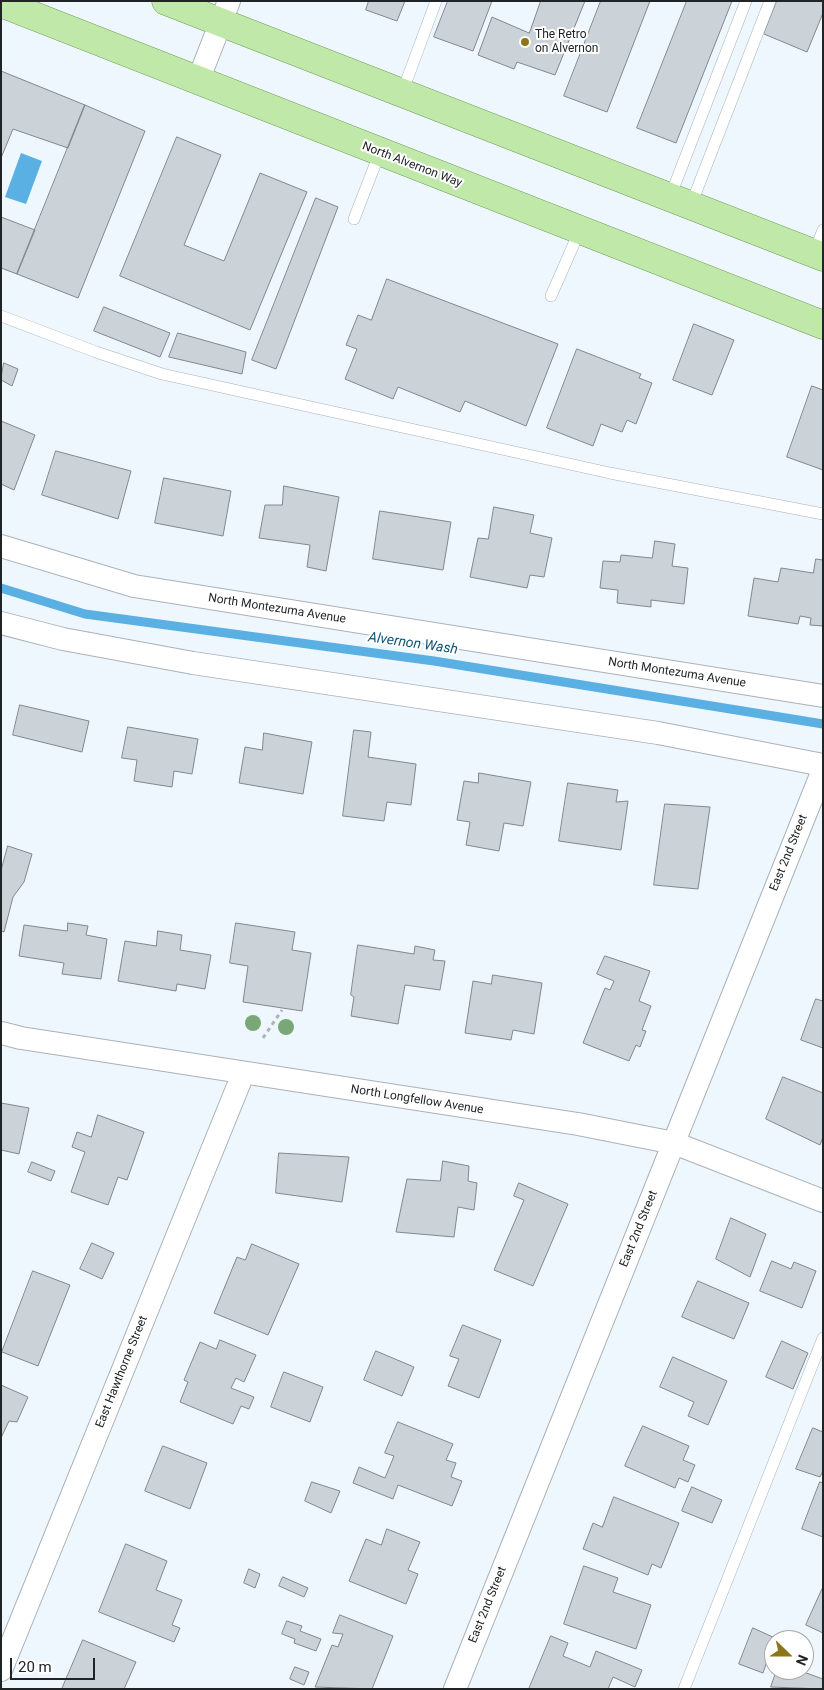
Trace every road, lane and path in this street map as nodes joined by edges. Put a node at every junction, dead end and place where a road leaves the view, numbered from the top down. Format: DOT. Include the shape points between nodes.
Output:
graph roads {
  1 [pos="166,1"];
  2 [pos="436,1"];
  3 [pos="746,1"];
  4 [pos="770,1"];
  5 [pos="1,3"];
  6 [pos="225,12"];
  7 [pos="198,81"];
  8 [pos="402,93"];
  9 [pos="380,152"];
  10 [pos="681,201"];
  11 [pos="354,218"];
  12 [pos="580,230"];
  13 [pos="820,247"];
  14 [pos="551,296"];
  15 [pos="1,316"];
  16 [pos="823,325"];
  17 [pos="823,514"];
  18 [pos="1,546"];
  19 [pos="1,623"];
  20 [pos="823,696"];
  21 [pos="823,765"];
  22 [pos="823,770"];
  23 [pos="282,1010"];
  24 [pos="1,1033"];
  25 [pos="263,1038"];
  26 [pos="243,1074"];
  27 [pos="674,1143"];
  28 [pos="823,1201"];
  29 [pos="823,1338"];
  30 [pos="1,1670"];
  31 [pos="455,1689"];
  32 [pos="684,1689"];
  1 -- 6 [label="main road"];
  2 -- 8 [label="lane"];
  3 -- 10 [label="lane"];
  4 -- 10 [label="lane"];
  5 -- 7 [label="main road, North Alvernon Way"];
  6 -- 7 [label="street"];
  6 -- 8 [label="main road"];
  7 -- 9 [label="main road, North Alvernon Way"];
  8 -- 10 [label="main road"];
  9 -- 11 [label="lane"];
  9 -- 12 [label="main road, North Alvernon Way"];
  10 -- 13 [label="main road"];
  12 -- 14 [label="lane"];
  12 -- 16 [label="main road, North Alvernon Way"];
  15 -- 17 [label="lane" via="162,374 600,471"];
  18 -- 20 [label="street, North Montezuma Avenue" via="134,586"];
  19 -- 21 [label="street" via="63,639 193,664 658,733"];
  22 -- 27 [label="street, East 2nd Street"];
  23 -- 25 [label="path"];
  24 -- 26 [label="street, North Longfellow Avenue"];
  26 -- 27 [label="street, North Longfellow Avenue" via="578,1124"];
  26 -- 30 [label="street, East Hawthorne Street"];
  27 -- 28 [label="street, North Longfellow Avenue"];
  27 -- 31 [label="street, East 2nd Street"];
  29 -- 32 [label="lane"];
}
